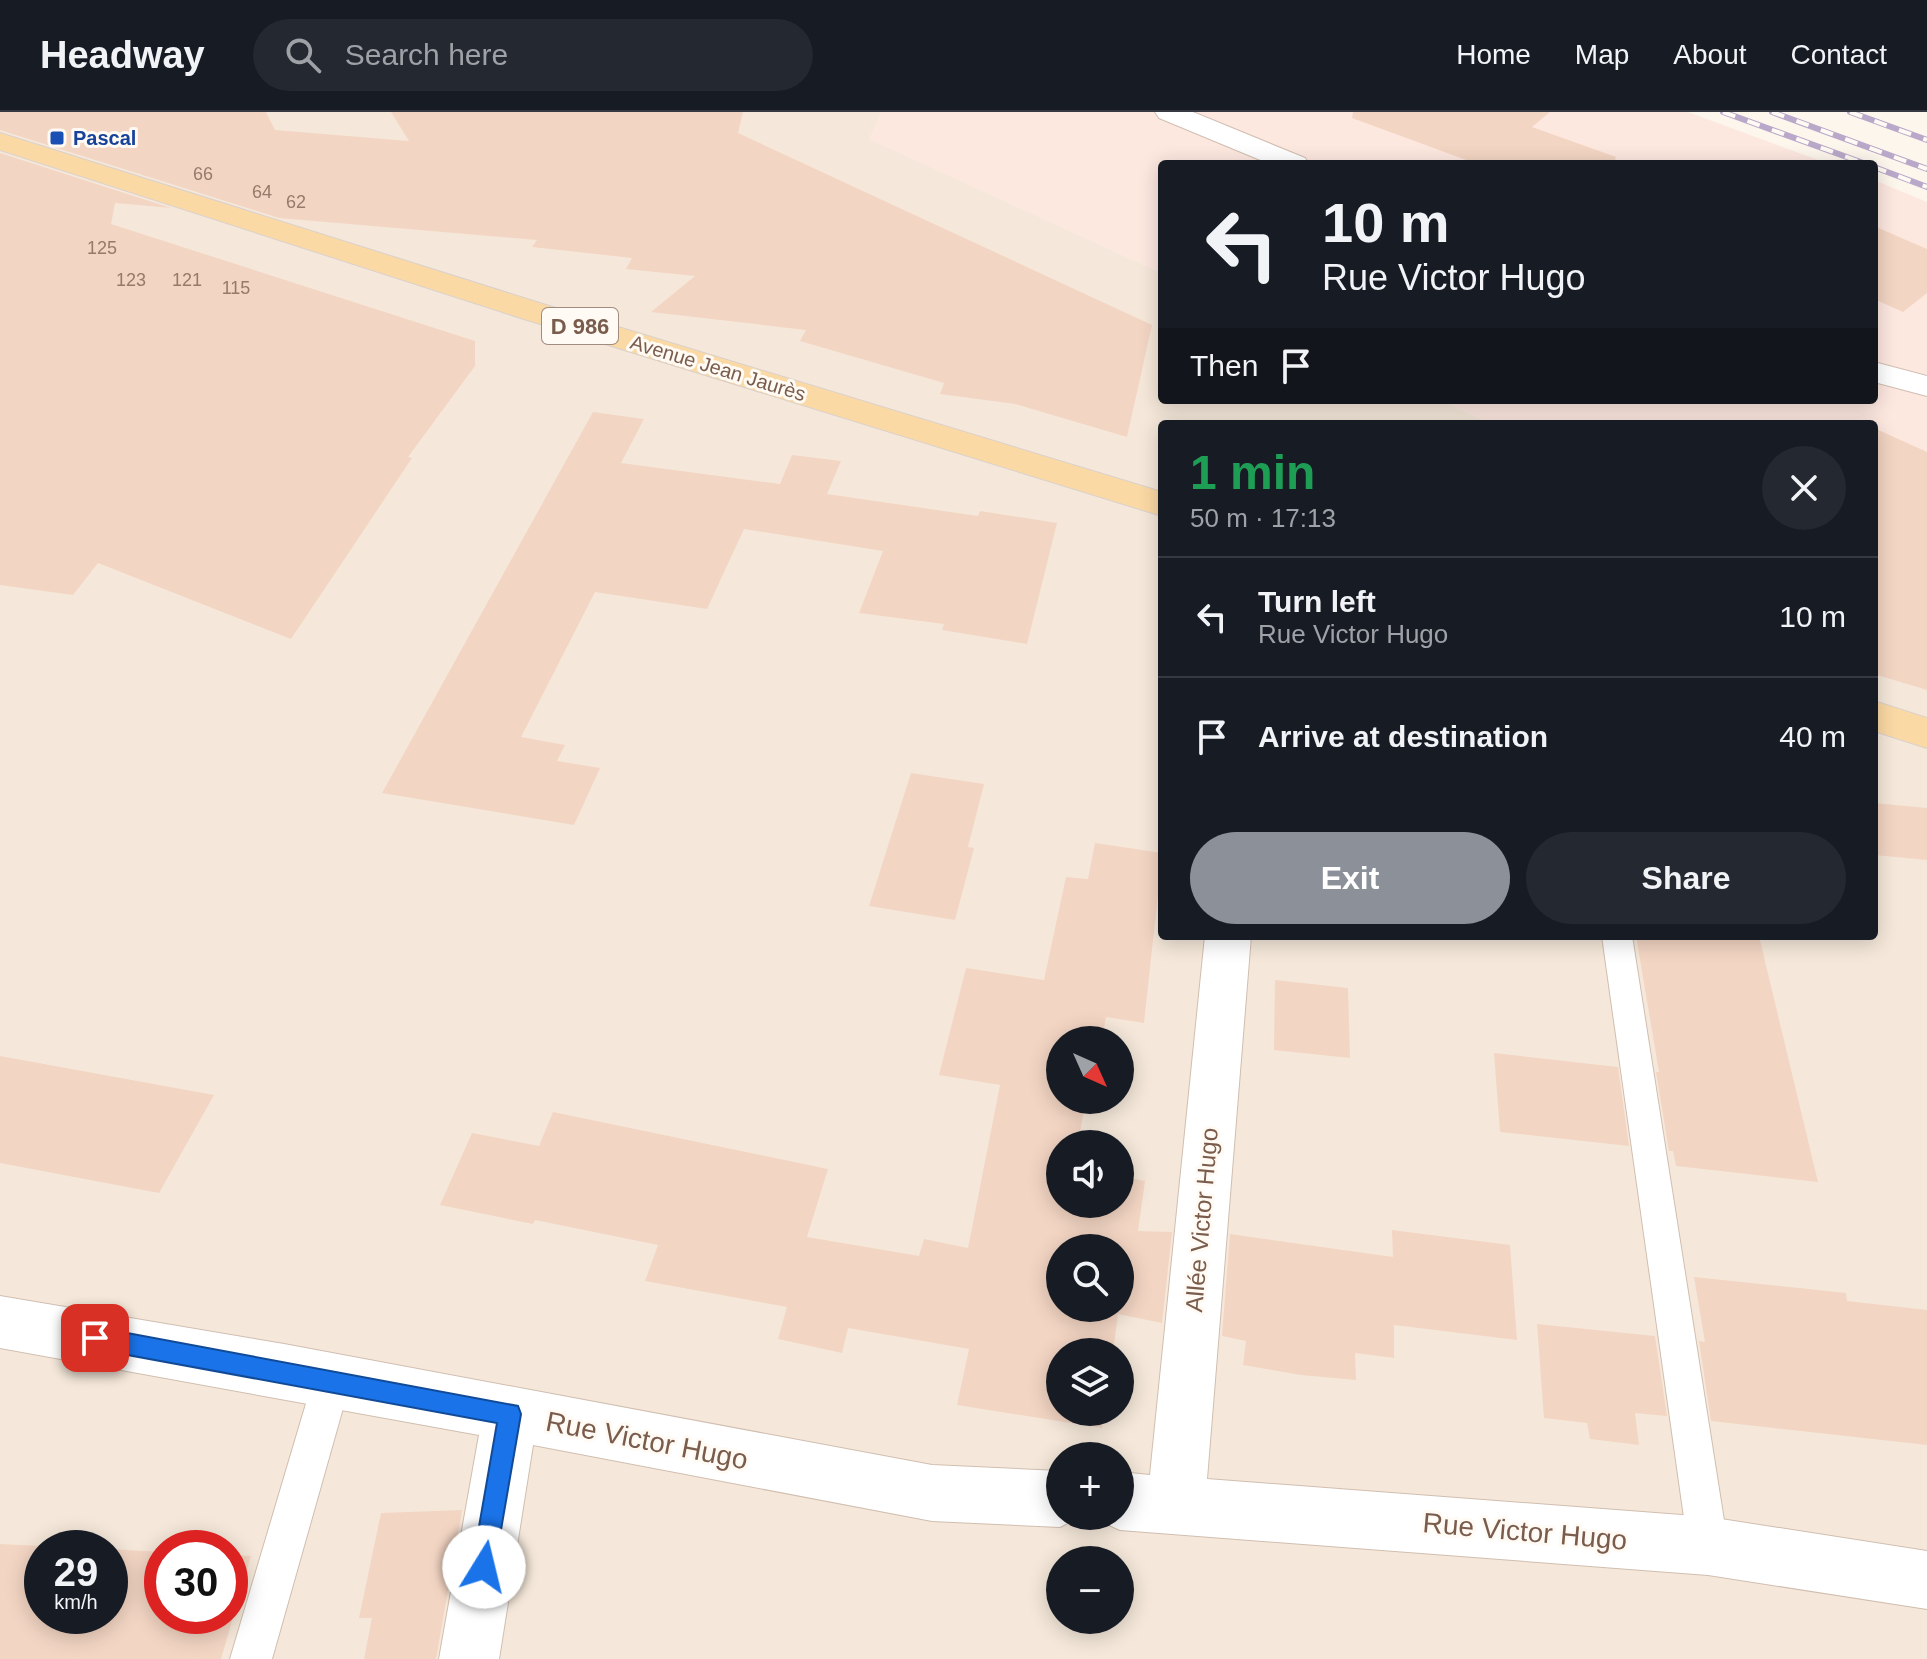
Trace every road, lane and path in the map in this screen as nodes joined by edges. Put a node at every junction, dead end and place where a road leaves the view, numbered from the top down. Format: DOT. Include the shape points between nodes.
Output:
graph roads {
  1 [pos="1169,112"];
  2 [pos="0,141"];
  3 [pos="1285,160"];
  4 [pos="1878,373"];
  5 [pos="1927,386"];
  6 [pos="1158,503"];
  7 [pos="1878,717"];
  8 [pos="1927,733"];
  9 [pos="1228,940"];
  10 [pos="1618,940"];
  11 [pos="0,1322"];
  12 [pos="332,1380"];
  13 [pos="510,1414"];
  14 [pos="1046,1498"];
  15 [pos="1134,1502"];
  16 [pos="1176,1504"];
  17 [pos="1708,1546"];
  18 [pos="1927,1580"];
  19 [pos="251,1659"];
  20 [pos="469,1659"];
  1 -- 3 [label="street"];
  2 -- 6 [label="main road, Avenue Jean Jaurès / D 986"];
  4 -- 5 [label="street"];
  7 -- 8 [label="main road"];
  9 -- 16 [label="street, Allée Victor Hugo"];
  10 -- 17 [label="lane"];
  11 -- 12 [label="street, Rue Victor Hugo"];
  12 -- 13 [label="street, Rue Victor Hugo"];
  12 -- 19 [label="lane"];
  13 -- 14 [label="street, Rue Victor Hugo" via="932,1493"];
  13 -- 20 [label="street"];
  15 -- 16 [label="street, Rue Victor Hugo"];
  16 -- 17 [label="street, Rue Victor Hugo"];
  17 -- 18 [label="street, Rue Victor Hugo"];
}
